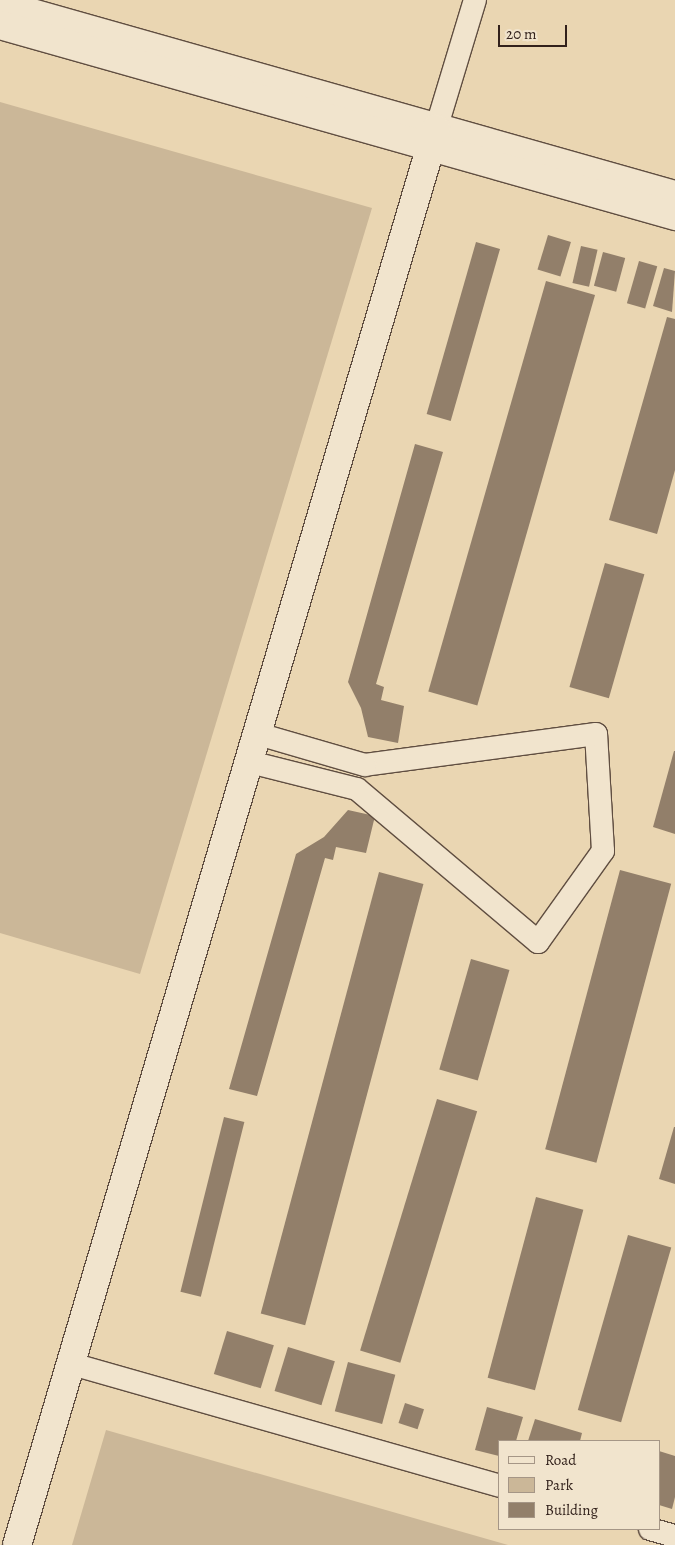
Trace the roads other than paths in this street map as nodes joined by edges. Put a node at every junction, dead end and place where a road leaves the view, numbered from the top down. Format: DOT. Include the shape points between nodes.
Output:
graph roads {
  1 [pos="475,0"];
  2 [pos="0,4"];
  3 [pos="0,25"];
  4 [pos="434,138"];
  5 [pos="675,195"];
  6 [pos="675,216"];
  7 [pos="258,734"];
  8 [pos="250,762"];
  9 [pos="72,1364"];
  10 [pos="498,1486"];
  11 [pos="654,1530"];
  12 [pos="675,1536"];
  13 [pos="17,1545"];
  1 -- 4 [label="street"];
  2 -- 4 [label="street"];
  3 -- 4 [label="street"];
  4 -- 5 [label="street"];
  4 -- 6 [label="street"];
  4 -- 7 [label="street"];
  7 -- 8 [label="street"];
  7 -- 8 [label="street" via="365,765 596,734 603,851 538,942 358,789"];
  8 -- 9 [label="street"];
  9 -- 10 [label="street"];
  9 -- 13 [label="street"];
  11 -- 12 [label="street"];
}
